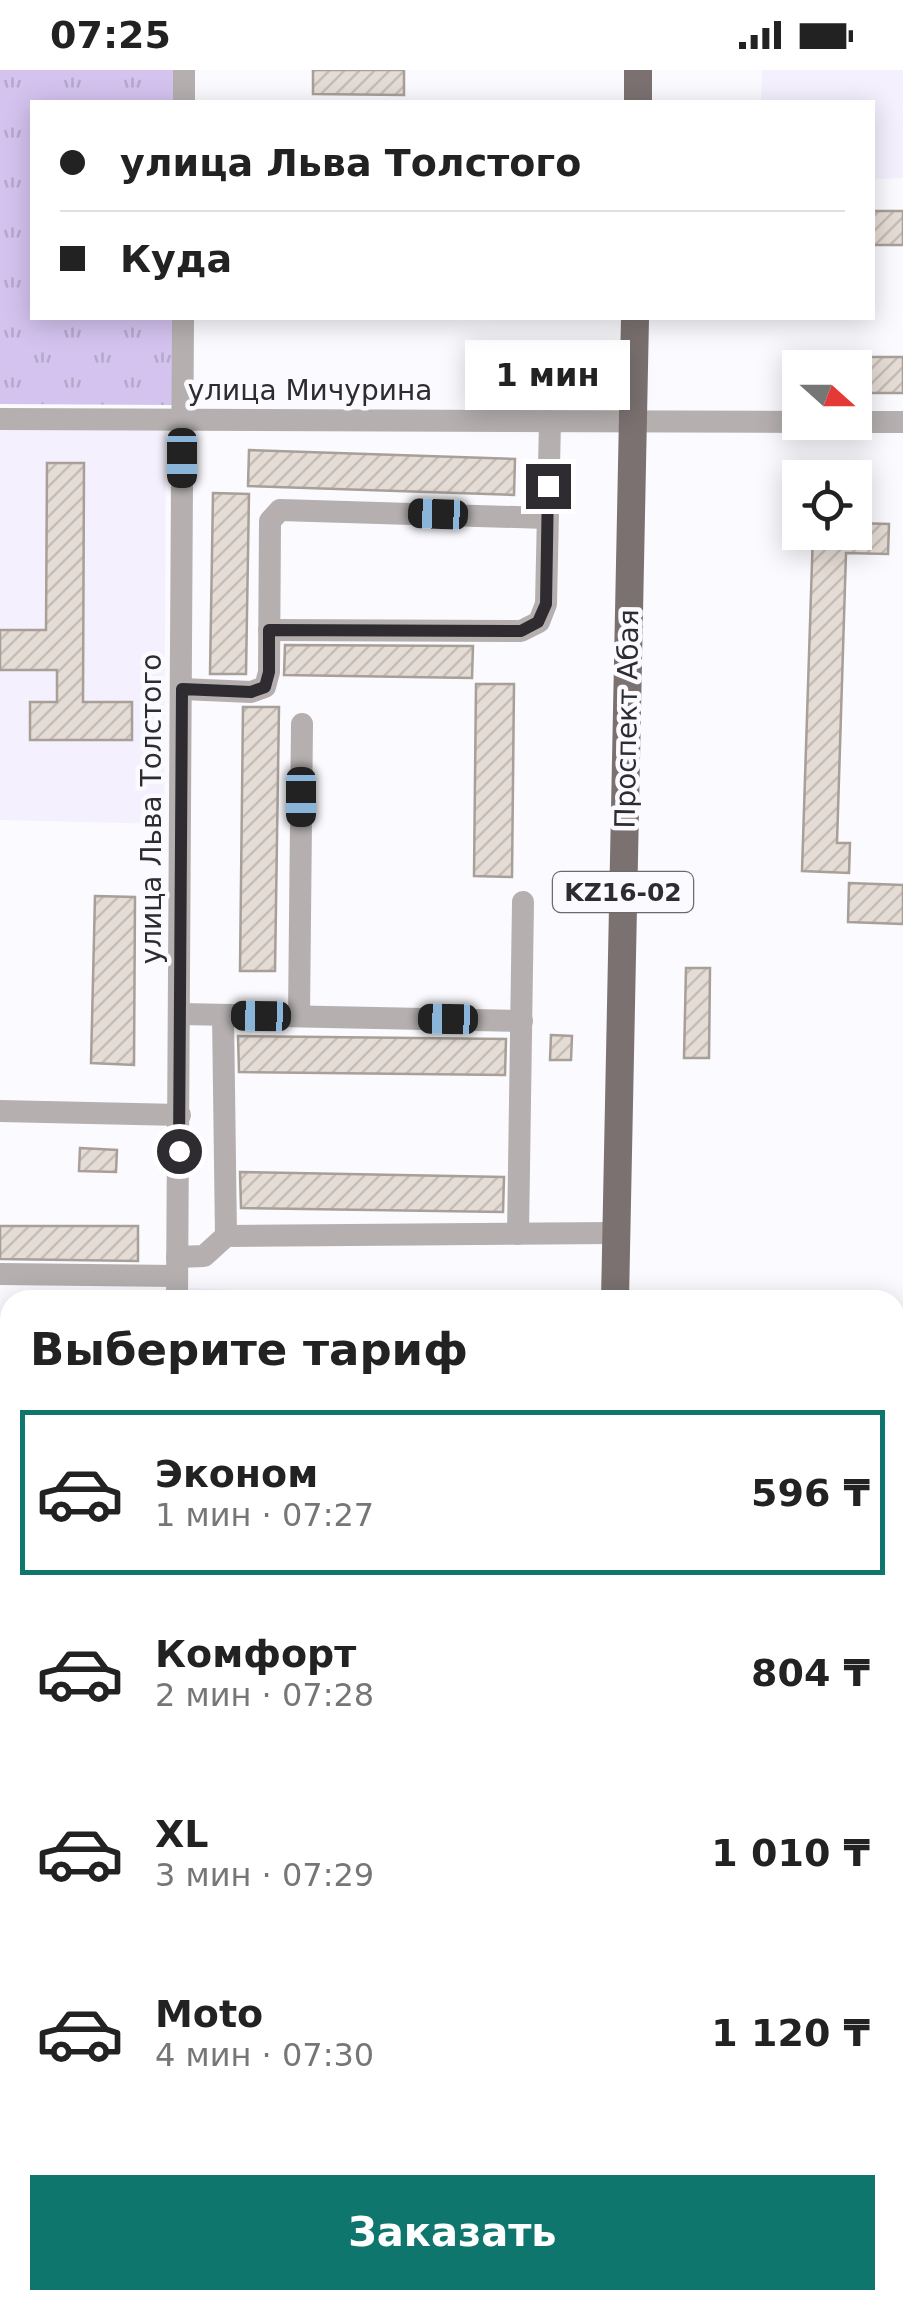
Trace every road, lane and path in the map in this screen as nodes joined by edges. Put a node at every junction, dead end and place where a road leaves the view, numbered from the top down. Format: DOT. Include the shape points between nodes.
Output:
graph roads {
  1 [pos="184,70"];
  2 [pos="638,70"];
  3 [pos="184,100"];
  4 [pos="638,100"];
  5 [pos="183,320"];
  6 [pos="635,320"];
  7 [pos="0,418"];
  8 [pos="182,420"];
  9 [pos="550,421"];
  10 [pos="633,422"];
  11 [pos="782,422"];
  12 [pos="872,422"];
  13 [pos="903,422"];
  14 [pos="547,518"];
  15 [pos="269,630"];
  16 [pos="182,689"];
  17 [pos="302,724"];
  18 [pos="524,902"];
  19 [pos="181,1014"];
  20 [pos="223,1015"];
  21 [pos="299,1016"];
  22 [pos="522,1021"];
  23 [pos="0,1111"];
  24 [pos="180,1115"];
  25 [pos="616,1233"];
  26 [pos="518,1234"];
  27 [pos="226,1236"];
  28 [pos="177,1266"];
  29 [pos="0,1274"];
  30 [pos="177,1290"];
  31 [pos="615,1290"];
  32 [pos="606,2310"];
  33 [pos="615,2310"];
  1 -- 3 [label="street"];
  2 -- 4 [label="main road"];
  5 -- 8 [label="street, улица Льва Толстого"];
  6 -- 10 [label="main road, Проспект Абая / KZ16-02"];
  7 -- 8 [label="street, улица Мичурина"];
  8 -- 9 [label="street, улица Мичурина"];
  8 -- 16 [label="street, улица Льва Толстого"];
  9 -- 10 [label="street, улица Мичурина"];
  9 -- 14 [label="street"];
  10 -- 11 [label="street, улица Мичурина"];
  10 -- 25 [label="main road, Проспект Абая / KZ16-02"];
  12 -- 13 [label="street"];
  14 -- 15 [label="street" via="546,604 538,622 521,631"];
  14 -- 15 [label="street" via="280,510 270,522"];
  15 -- 16 [label="street" via="265,687"];
  16 -- 19 [label="street, улица Льва Толстого"];
  17 -- 21 [label="street"];
  18 -- 22 [label="street"];
  19 -- 20 [label="street"];
  19 -- 24 [label="street, улица Льва Толстого"];
  20 -- 21 [label="street"];
  20 -- 27 [label="street"];
  21 -- 22 [label="street"];
  22 -- 26 [label="street"];
  23 -- 24 [label="street"];
  24 -- 28 [label="street, улица Льва Толстого"];
  25 -- 26 [label="street"];
  25 -- 31 [label="main road, Проспект Абая / KZ16-02"];
  26 -- 27 [label="street"];
  27 -- 28 [label="street" via="204,1256"];
  28 -- 29 [label="street"];
  28 -- 30 [label="street, улица Льва Толстого"];
  32 -- 33 [label="street"];
}
